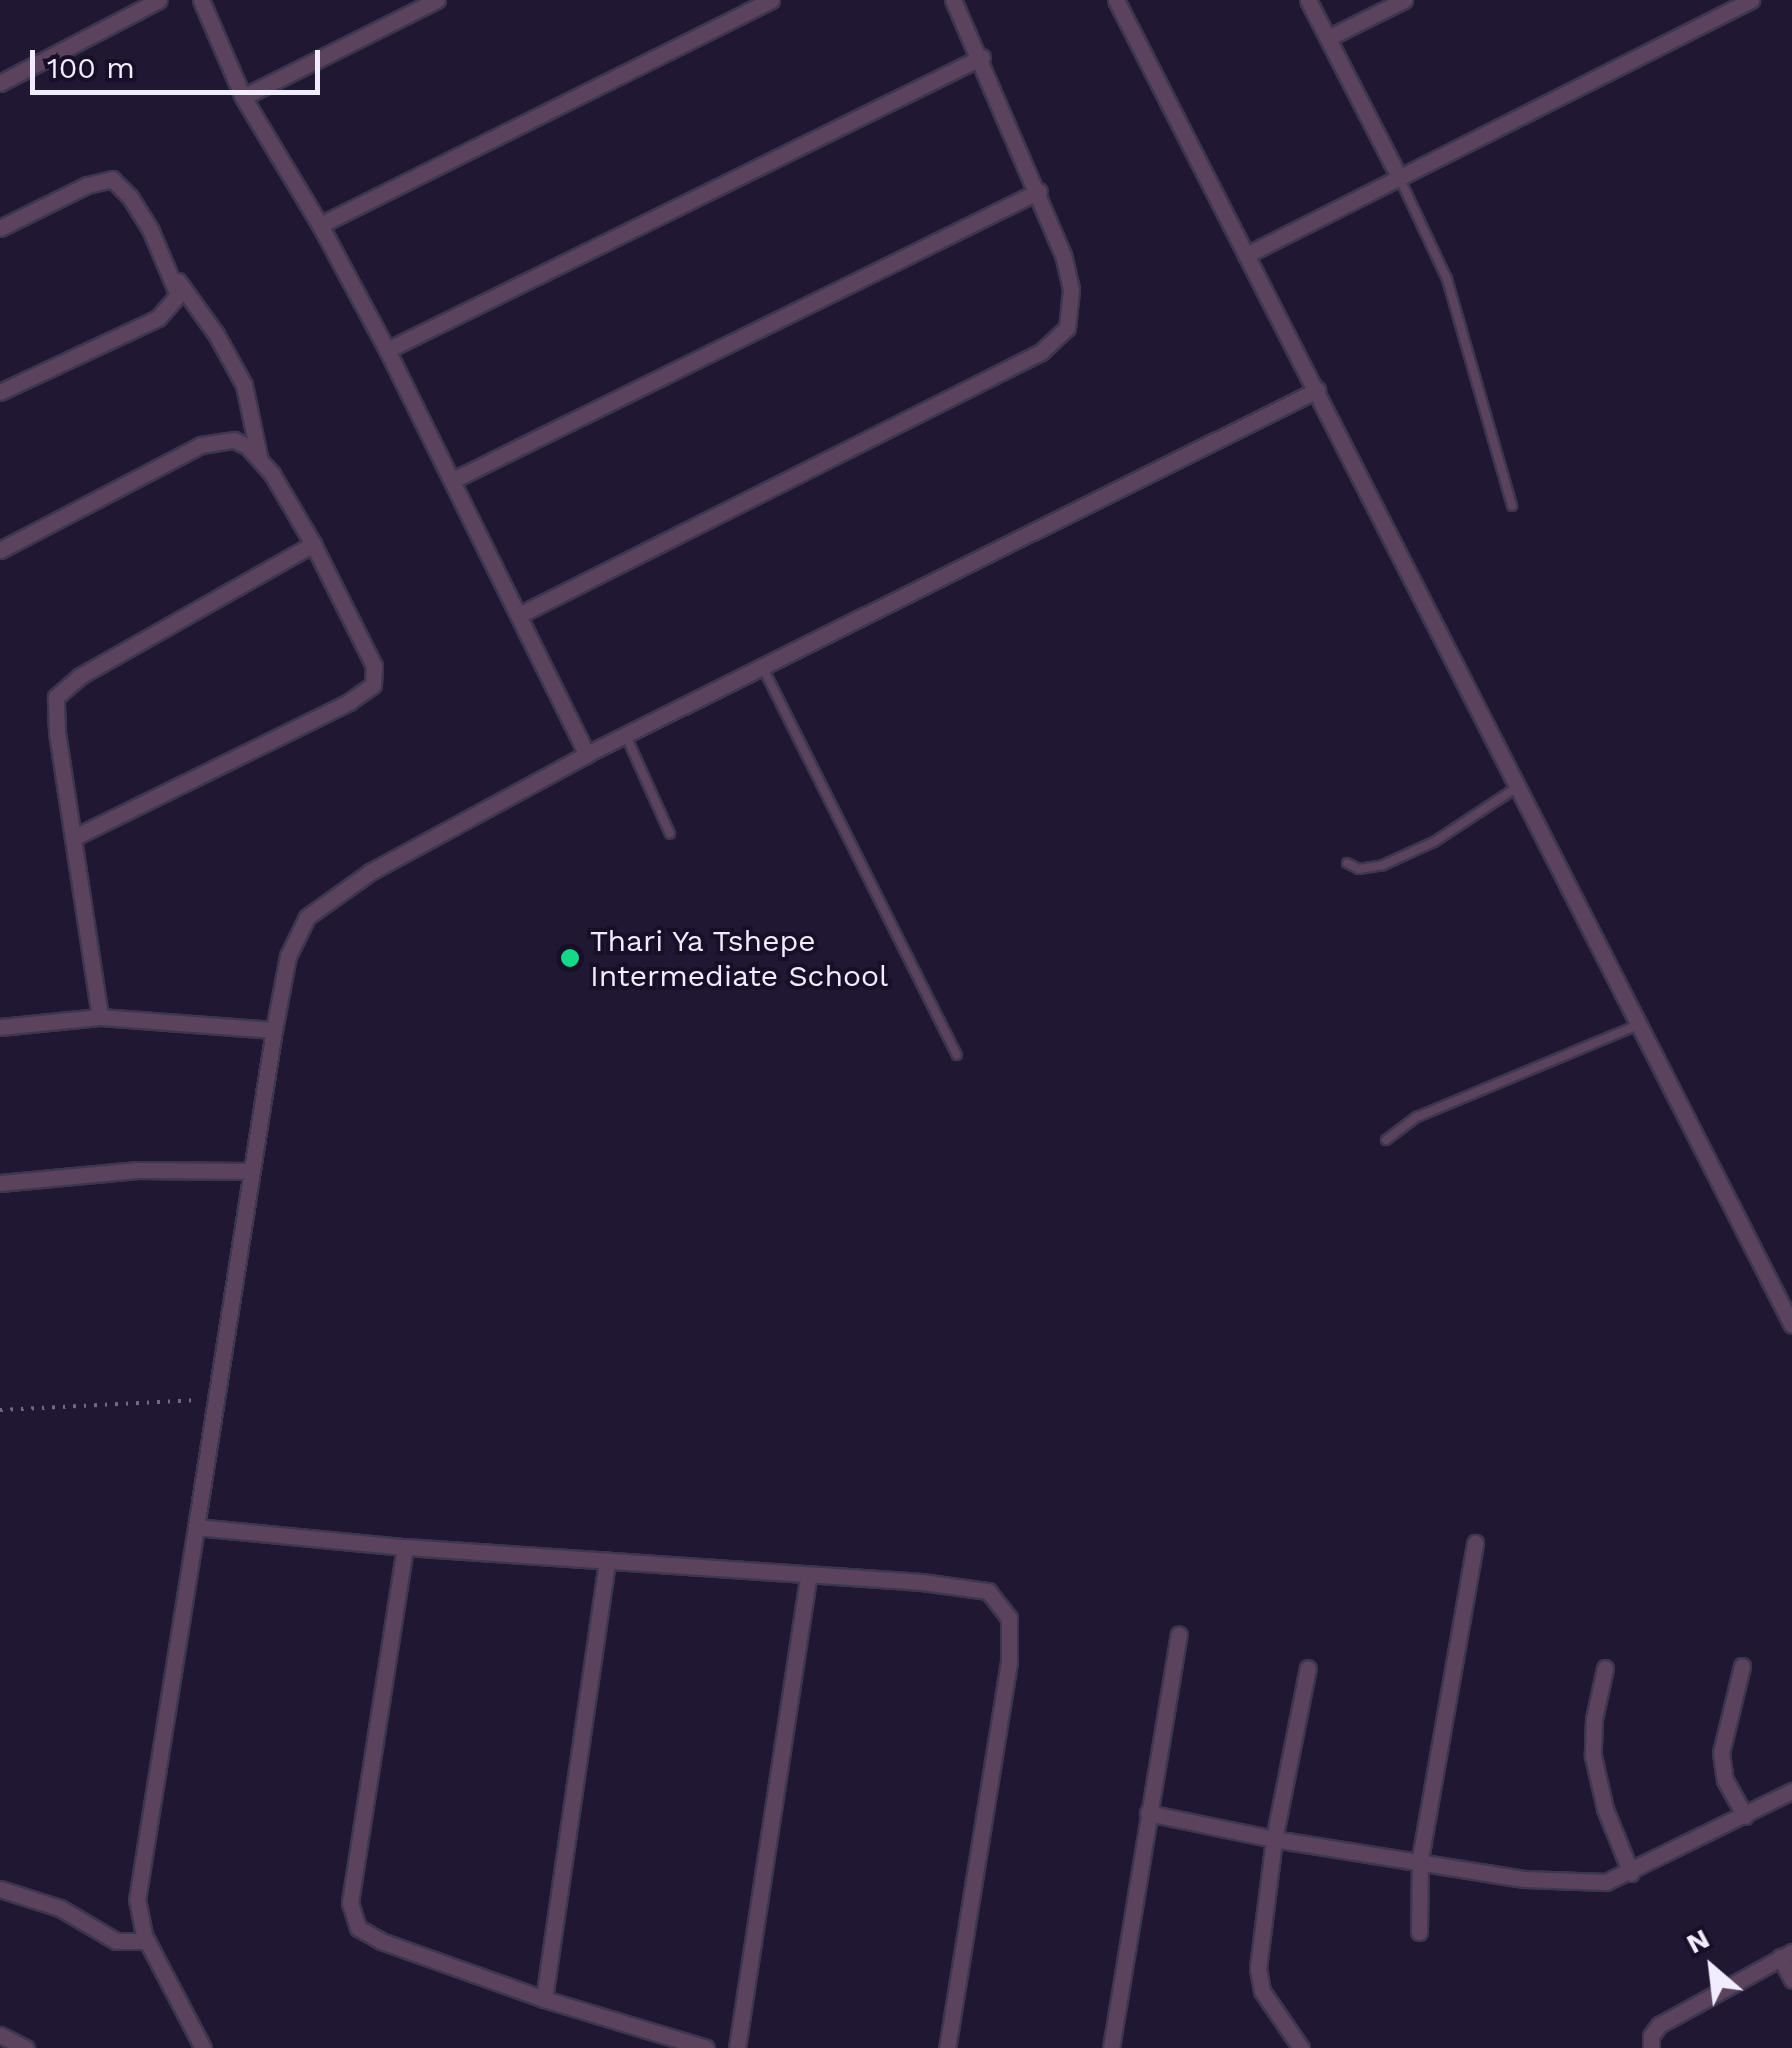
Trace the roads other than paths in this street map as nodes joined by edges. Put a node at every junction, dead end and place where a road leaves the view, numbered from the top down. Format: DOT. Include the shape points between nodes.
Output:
graph roads {
  1 [pos="159,0"];
  2 [pos="201,0"];
  3 [pos="437,0"];
  4 [pos="771,0"];
  5 [pos="953,0"];
  6 [pos="1116,0"];
  7 [pos="1308,0"];
  8 [pos="1404,0"];
  9 [pos="1751,0"];
  10 [pos="1328,38"];
  11 [pos="982,58"];
  12 [pos="0,83"];
  13 [pos="243,97"];
  14 [pos="1399,177"];
  15 [pos="1039,190"];
  16 [pos="320,224"];
  17 [pos="0,228"];
  18 [pos="1246,255"];
  19 [pos="170,269"];
  20 [pos="387,350"];
  21 [pos="1317,390"];
  22 [pos="0,392"];
  23 [pos="260,458"];
  24 [pos="453,480"];
  25 [pos="1512,506"];
  26 [pos="313,544"];
  27 [pos="0,550"];
  28 [pos="518,615"];
  29 [pos="762,666"];
  30 [pos="626,736"];
  31 [pos="587,754"];
  32 [pos="1521,786"];
  33 [pos="670,834"];
  34 [pos="76,837"];
  35 [pos="1347,863"];
  36 [pos="100,1017"];
  37 [pos="1640,1024"];
  38 [pos="0,1027"];
  39 [pos="274,1030"];
  40 [pos="957,1056"];
  41 [pos="1386,1140"];
  42 [pos="249,1172"];
  43 [pos="0,1183"];
  44 [pos="1792,1325"];
  45 [pos="196,1527"];
  46 [pos="1475,1543"];
  47 [pos="405,1548"];
  48 [pos="607,1560"];
  49 [pos="808,1576"];
  50 [pos="1179,1634"];
  51 [pos="1742,1666"];
  52 [pos="1308,1668"];
  53 [pos="1606,1668"];
  54 [pos="1792,1791"];
  55 [pos="1148,1812"];
  56 [pos="1744,1816"];
  57 [pos="1274,1839"];
  58 [pos="1420,1859"];
  59 [pos="1631,1873"];
  60 [pos="0,1890"];
  61 [pos="1419,1932"];
  62 [pos="147,1941"];
  63 [pos="1786,1954"];
  64 [pos="1792,1980"];
  65 [pos="544,1998"];
  66 [pos="0,2035"];
  67 [pos="26,2048"];
  68 [pos="203,2048"];
  69 [pos="706,2048"];
  70 [pos="737,2048"];
  71 [pos="947,2048"];
  72 [pos="1112,2048"];
  73 [pos="1300,2048"];
  74 [pos="1651,2048"];
  1 -- 12 [label="street"];
  2 -- 13 [label="street"];
  3 -- 13 [label="street"];
  4 -- 16 [label="street"];
  5 -- 11 [label="street"];
  6 -- 18 [label="street"];
  7 -- 10 [label="street"];
  8 -- 10 [label="street"];
  9 -- 14 [label="street"];
  10 -- 14 [label="street"];
  11 -- 15 [label="street"];
  11 -- 20 [label="street"];
  13 -- 16 [label="street"];
  14 -- 18 [label="street"];
  14 -- 25 [label="lane" via="1447,279"];
  15 -- 24 [label="street"];
  15 -- 28 [label="street" via="1070,288 1067,328 1057,340"];
  16 -- 20 [label="street"];
  17 -- 19 [label="street" via="87,185 112,180 130,197"];
  18 -- 21 [label="street"];
  19 -- 22 [label="street" via="178,295 158,318"];
  19 -- 23 [label="street" via="244,385"];
  20 -- 24 [label="street"];
  21 -- 29 [label="street"];
  21 -- 32 [label="street"];
  23 -- 26 [label="street"];
  23 -- 27 [label="street" via="234,440 201,446"];
  24 -- 28 [label="street"];
  26 -- 34 [label="street" via="63,686 54,710"];
  26 -- 34 [label="street" via="374,666 373,685"];
  28 -- 31 [label="street"];
  29 -- 30 [label="street"];
  29 -- 40 [label="lane"];
  30 -- 31 [label="street"];
  30 -- 33 [label="lane"];
  31 -- 39 [label="street" via="321,904 292,944"];
  32 -- 35 [label="lane" via="1434,842 1383,865"];
  32 -- 37 [label="street"];
  34 -- 36 [label="street"];
  36 -- 38 [label="street"];
  36 -- 39 [label="street"];
  37 -- 41 [label="lane" via="1433,1110"];
  37 -- 44 [label="street"];
  39 -- 42 [label="street"];
  42 -- 43 [label="street" via="137,1170"];
  42 -- 45 [label="street"];
  45 -- 47 [label="street"];
  45 -- 62 [label="street" via="138,1881"];
  46 -- 58 [label="street"];
  47 -- 48 [label="street"];
  47 -- 65 [label="street" via="351,1913 358,1928 380,1941"];
  48 -- 49 [label="street"];
  48 -- 65 [label="street"];
  49 -- 70 [label="street"];
  49 -- 71 [label="street" via="972,1586 998,1599 1009,1618 1005,1691"];
  50 -- 55 [label="street"];
  51 -- 56 [label="street" via="1721,1752 1725,1780"];
  52 -- 57 [label="street"];
  53 -- 59 [label="street" via="1593,1756"];
  54 -- 56 [label="street"];
  55 -- 57 [label="street"];
  55 -- 72 [label="street"];
  56 -- 59 [label="street"];
  57 -- 58 [label="street"];
  57 -- 73 [label="street" via="1259,1982"];
  58 -- 59 [label="street" via="1558,1882 1606,1882"];
  58 -- 61 [label="street"];
  60 -- 62 [label="street" via="60,1908 116,1940"];
  62 -- 68 [label="street"];
  63 -- 64 [label="street"];
  63 -- 74 [label="street" via="1659,2024"];
  65 -- 69 [label="street"];
  66 -- 67 [label="street"];
}
